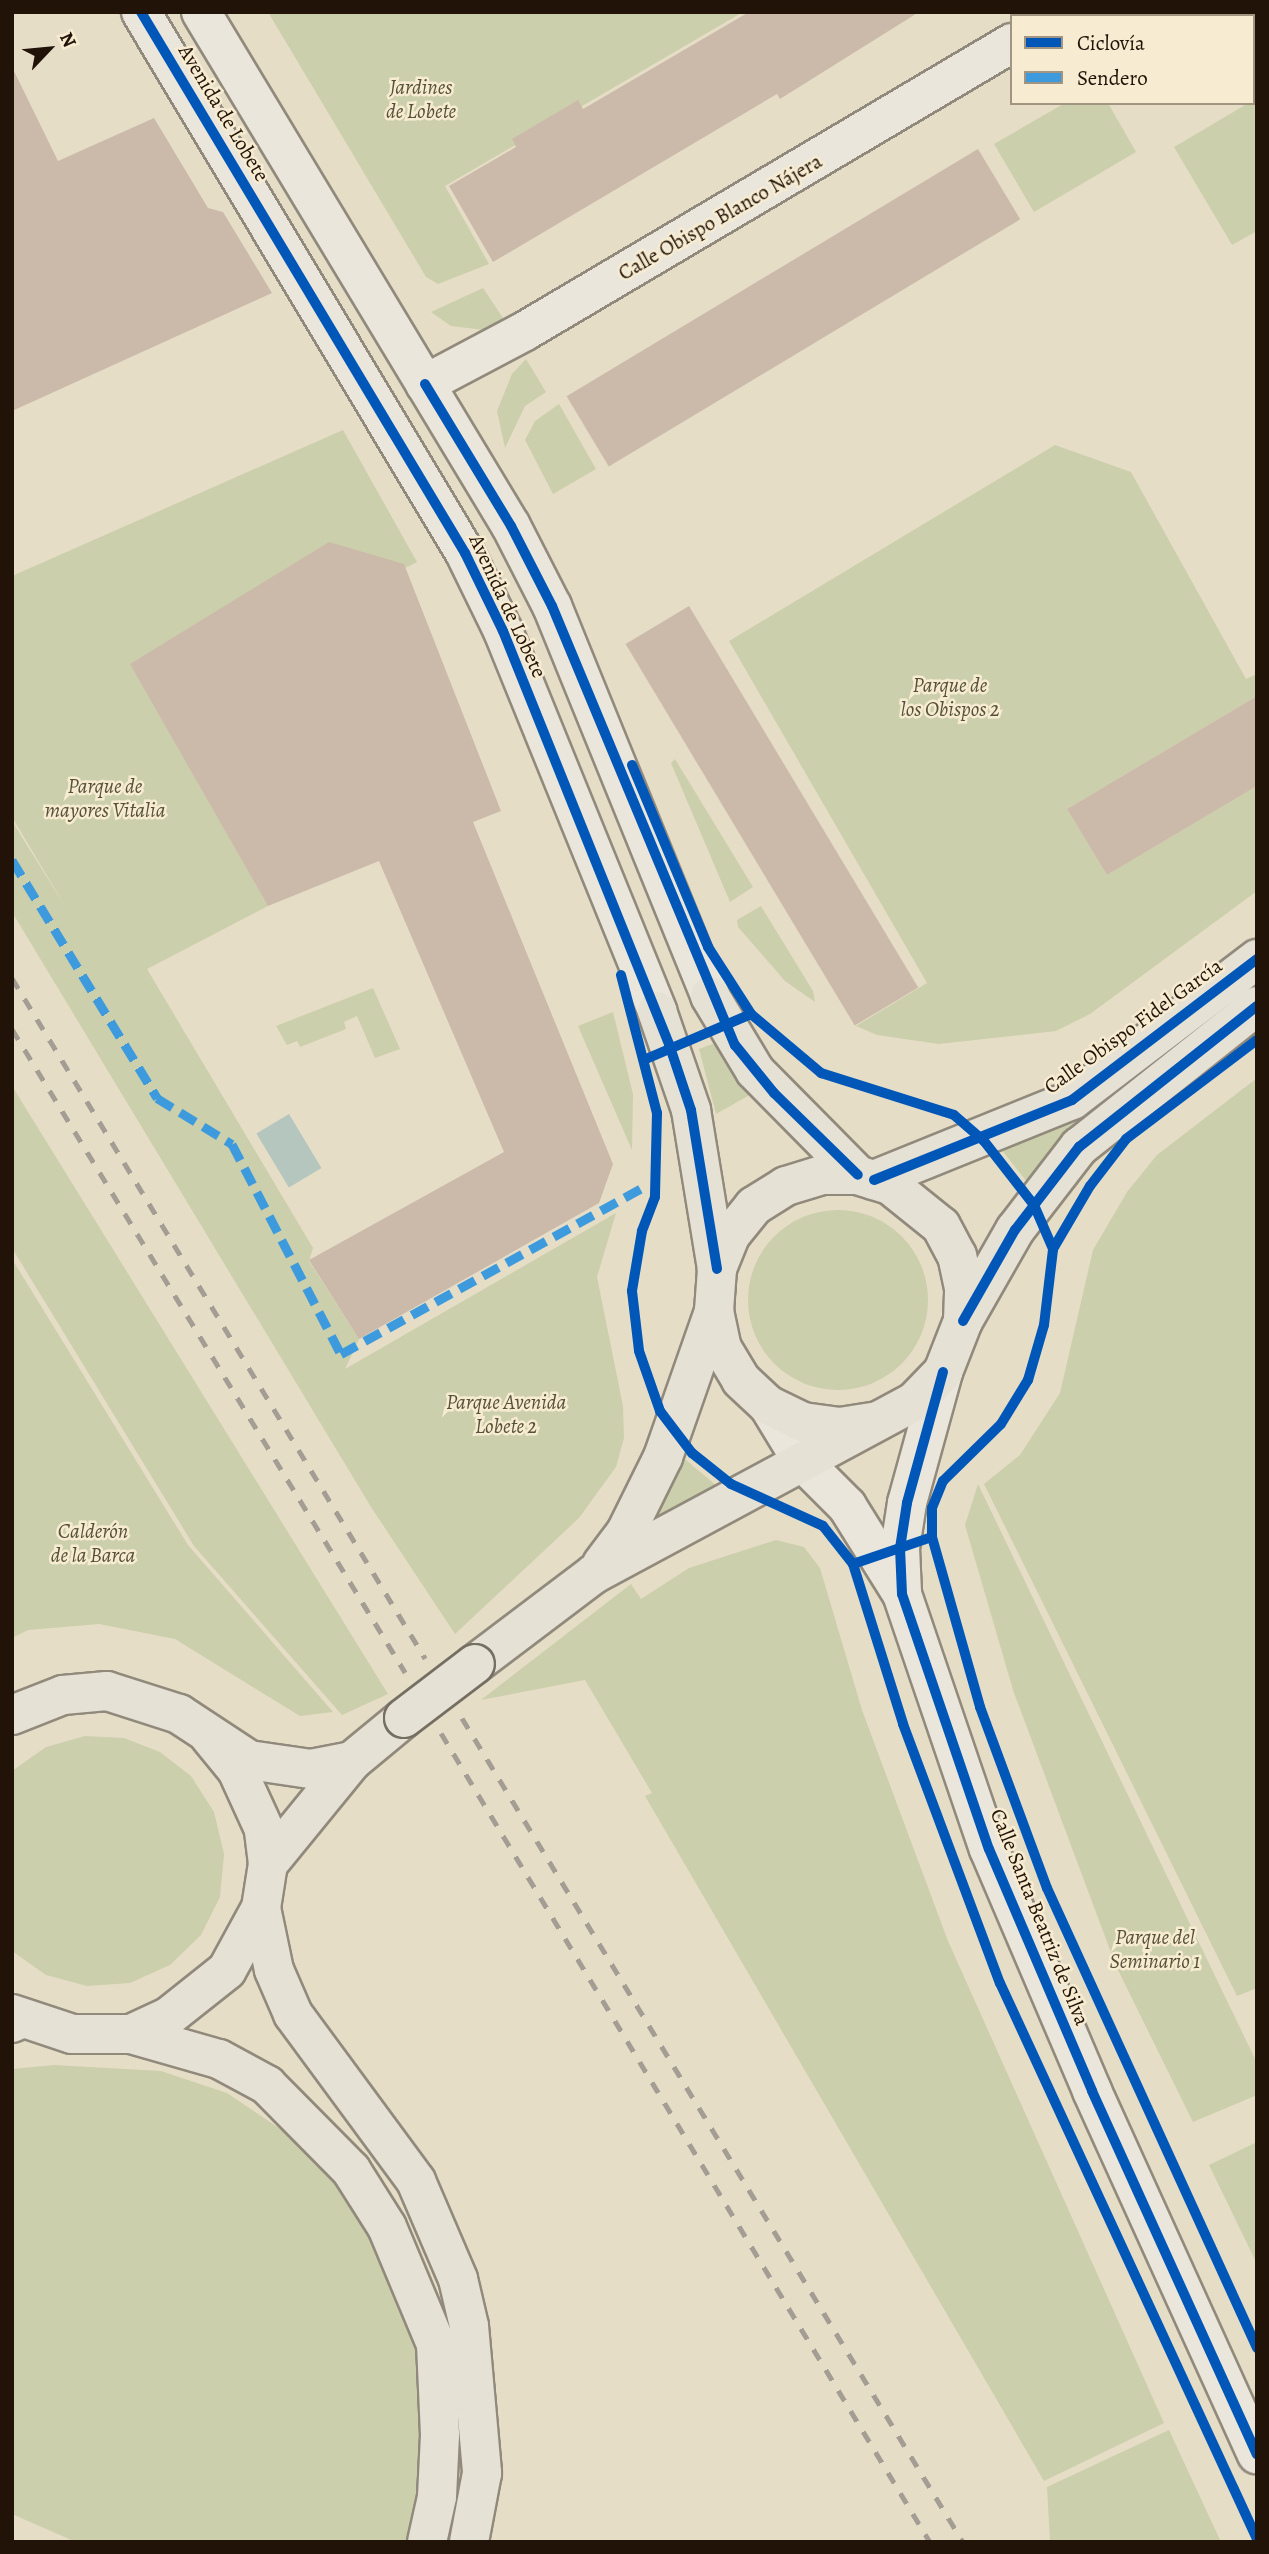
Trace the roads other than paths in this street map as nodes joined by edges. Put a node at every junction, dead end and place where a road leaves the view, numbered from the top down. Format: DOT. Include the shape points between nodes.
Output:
graph roads {
  1 [pos="141,12"];
  2 [pos="201,12"];
  3 [pos="1010,44"];
  4 [pos="425,384"];
  5 [pos="1257,959"];
  6 [pos="710,996"];
  7 [pos="1257,1006"];
  8 [pos="657,1011"];
  9 [pos="866,1177"];
  10 [pos="717,1269"];
  11 [pos="714,1311"];
  12 [pos="963,1321"];
  13 [pos="943,1372"];
  14 [pos="768,1405"];
  15 [pos="877,1421"];
  16 [pos="802,1461"];
  17 [pos="594,1574"];
  18 [pos="902,1594"];
  19 [pos="12,1715"];
  20 [pos="210,1737"];
  21 [pos="352,1761"];
  22 [pos="268,1864"];
  23 [pos="261,1908"];
  24 [pos="15,2019"];
  25 [pos="131,2034"];
  26 [pos="1257,2454"];
  27 [pos="427,2542"];
  28 [pos="469,2542"];
  1 -- 8 [label="street, Avenida de Lobete" via="465,553 503,631"];
  2 -- 4 [label="street, Avenida de Lobete"];
  3 -- 4 [label="street, Calle Obispo Blanco Nájera" via="525,331"];
  4 -- 6 [label="street, Avenida de Lobete" via="552,606"];
  5 -- 9 [label="main road, Calle Obispo Fidel García" via="1072,1100"];
  6 -- 9 [label="main road, Avenida de Lobete" via="755,1071"];
  7 -- 12 [label="main road" via="1079,1147 1015,1230"];
  8 -- 10 [label="main road, Avenida de Lobete" via="691,1110"];
  9 -- 10 [label="main road" via="822,1175 786,1186 754,1206 731,1234"];
  9 -- 12 [label="main road" via="918,1202 941,1226 957,1256"];
  10 -- 11 [label="main road"];
  11 -- 14 [label="main road" via="722,1348 741,1380"];
  11 -- 17 [label="main road" via="663,1457 626,1532"];
  12 -- 13 [label="main road"];
  13 -- 15 [label="main road" via="914,1402"];
  13 -- 18 [label="street, Calle Santa Beatriz de Silva" via="907,1503 900,1548"];
  14 -- 15 [label="main road" via="803,1422 840,1427"];
  14 -- 16 [label="street, Calle Santa Beatriz de Silva"];
  15 -- 16 [label="main road"];
  16 -- 17 [label="main road"];
  16 -- 18 [label="street, Calle Santa Beatriz de Silva" via="847,1506"];
  17 -- 21 [label="main road, bridge"];
  18 -- 26 [label="street, Calle Santa Beatriz de Silva" via="989,1849"];
  19 -- 20 [label="main road" via="63,1695 107,1691 180,1714"];
  20 -- 21 [label="main road" via="230,1752 265,1765 311,1769"];
  20 -- 22 [label="main road" via="237,1770 256,1810"];
  21 -- 22 [label="main road"];
  22 -- 23 [label="main road"];
  23 -- 25 [label="main road" via="227,1970 168,2017"];
  23 -- 28 [label="main road" via="274,1970 293,2014 416,2181 458,2279 469,2326 482,2473"];
  24 -- 25 [label="main road" via="72,2034"];
  25 -- 27 [label="main road" via="219,2059 267,2085 351,2170 387,2227 436,2344 440,2435 437,2497"];
}
